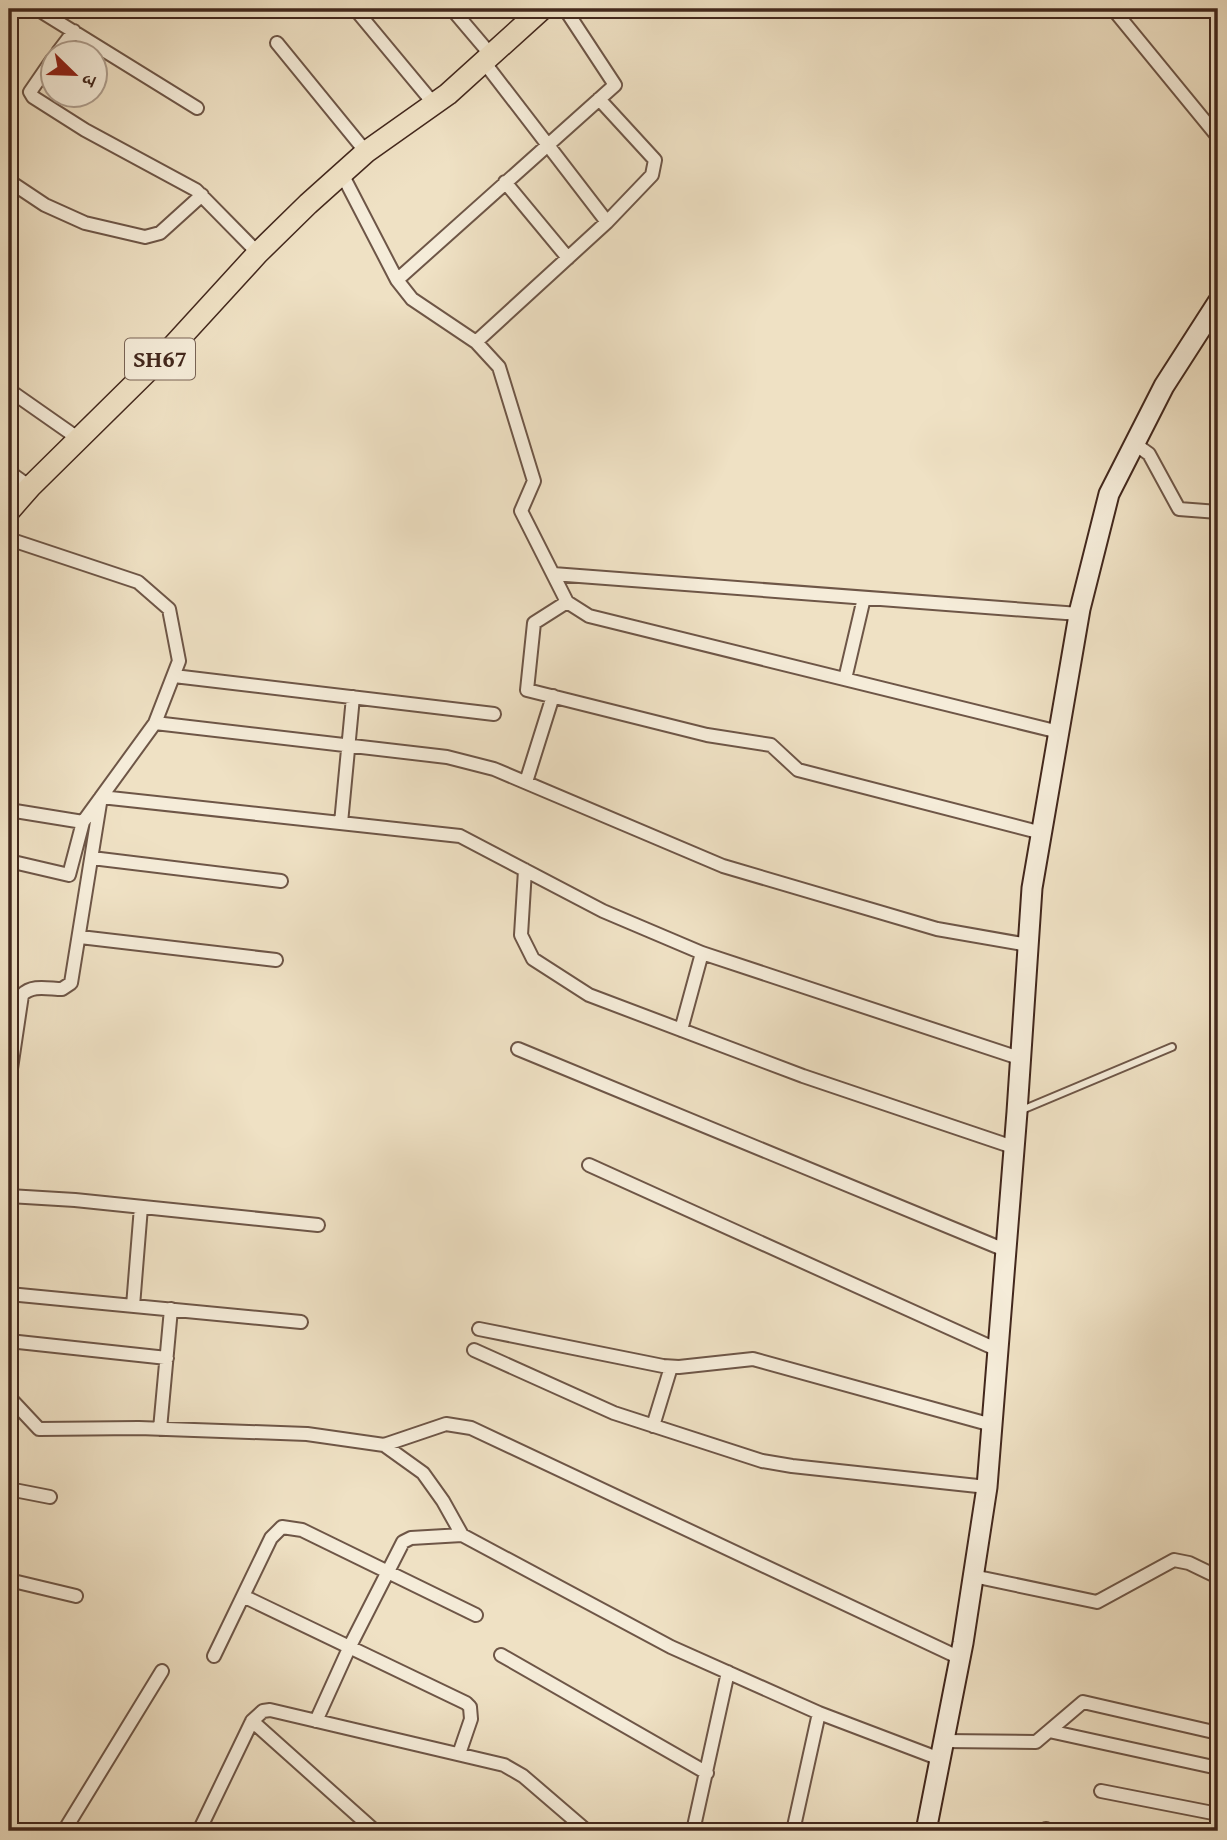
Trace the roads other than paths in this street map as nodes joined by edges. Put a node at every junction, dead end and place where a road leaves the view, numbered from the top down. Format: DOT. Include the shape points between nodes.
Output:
graph roads {
  1 [pos="37,9"];
  2 [pos="355,9"];
  3 [pos="452,9"];
  4 [pos="542,9"];
  5 [pos="565,9"];
  6 [pos="1113,9"];
  7 [pos="75,31"];
  8 [pos="69,38"];
  9 [pos="278,43"];
  10 [pos="487,58"];
  11 [pos="38,79"];
  12 [pos="599,99"];
  13 [pos="38,100"];
  14 [pos="434,104"];
  15 [pos="50,108"];
  16 [pos="197,108"];
  17 [pos="1218,137"];
  18 [pos="547,144"];
  19 [pos="366,152"];
  20 [pos="336,180"];
  21 [pos="9,181"];
  22 [pos="505,182"];
  23 [pos="202,195"];
  24 [pos="607,222"];
  25 [pos="258,253"];
  26 [pos="568,258"];
  27 [pos="397,280"];
  28 [pos="1218,302"];
  29 [pos="476,342"];
  30 [pos="9,390"];
  31 [pos="79,439"];
  32 [pos="1135,444"];
  33 [pos="9,472"];
  34 [pos="30,487"];
  35 [pos="9,511"];
  36 [pos="1218,512"];
  37 [pos="9,538"];
  38 [pos="553,574"];
  39 [pos="864,598"];
  40 [pos="567,602"];
  41 [pos="1079,614"];
  42 [pos="174,676"];
  43 [pos="845,680"];
  44 [pos="553,696"];
  45 [pos="353,697"];
  46 [pos="494,714"];
  47 [pos="155,723"];
  48 [pos="1059,732"];
  49 [pos="349,746"];
  50 [pos="526,782"];
  51 [pos="101,797"];
  52 [pos="9,810"];
  53 [pos="83,822"];
  54 [pos="341,823"];
  55 [pos="1042,833"];
  56 [pos="92,858"];
  57 [pos="9,861"];
  58 [pos="525,870"];
  59 [pos="281,881"];
  60 [pos="80,937"];
  61 [pos="1028,945"];
  62 [pos="702,953"];
  63 [pos="276,960"];
  64 [pos="681,1030"];
  65 [pos="1172,1047"];
  66 [pos="518,1049"];
  67 [pos="1020,1058"];
  68 [pos="9,1082"];
  69 [pos="1017,1112"];
  70 [pos="1013,1147"];
  71 [pos="589,1165"];
  72 [pos="9,1196"];
  73 [pos="141,1207"];
  74 [pos="318,1225"];
  75 [pos="1005,1250"];
  76 [pos="9,1294"];
  77 [pos="132,1306"];
  78 [pos="171,1310"];
  79 [pos="301,1322"];
  80 [pos="480,1329"];
  81 [pos="9,1341"];
  82 [pos="474,1350"];
  83 [pos="998,1350"];
  84 [pos="167,1357"];
  85 [pos="671,1367"];
  86 [pos="9,1397"];
  87 [pos="992,1425"];
  88 [pos="653,1426"];
  89 [pos="160,1429"];
  90 [pos="384,1445"];
  91 [pos="986,1487"];
  92 [pos="9,1489"];
  93 [pos="50,1497"];
  94 [pos="461,1535"];
  95 [pos="386,1572"];
  96 [pos="973,1576"];
  97 [pos="1218,1577"];
  98 [pos="9,1580"];
  99 [pos="76,1596"];
  100 [pos="243,1596"];
  101 [pos="477,1615"];
  102 [pos="350,1646"];
  103 [pos="501,1655"];
  104 [pos="214,1656"];
  105 [pos="960,1658"];
  106 [pos="162,1671"];
  107 [pos="728,1672"];
  108 [pos="819,1713"];
  109 [pos="252,1721"];
  110 [pos="316,1721"];
  111 [pos="1049,1731"];
  112 [pos="1218,1733"];
  113 [pos="942,1750"];
  114 [pos="459,1754"];
  115 [pos="1218,1768"];
  116 [pos="707,1773"];
  117 [pos="1101,1791"];
  118 [pos="1218,1814"];
  119 [pos="202,1830"];
  120 [pos="64,1831"];
  121 [pos="375,1831"];
  122 [pos="585,1831"];
  123 [pos="693,1831"];
  124 [pos="793,1831"];
  125 [pos="926,1831"];
  1 -- 7 [label="street"];
  2 -- 14 [label="street"];
  3 -- 10 [label="street"];
  4 -- 10 [label="main road, SH67"];
  5 -- 12 [label="street" via="615,85"];
  6 -- 17 [label="street"];
  7 -- 8 [label="street"];
  7 -- 16 [label="street"];
  9 -- 19 [label="street"];
  10 -- 14 [label="main road, SH67"];
  10 -- 18 [label="street"];
  11 -- 13 [label="street" via="30,92"];
  12 -- 18 [label="street"];
  12 -- 24 [label="street" via="655,160 652,175"];
  14 -- 19 [label="main road, SH67"];
  15 -- 23 [label="street"];
  18 -- 22 [label="street"];
  18 -- 24 [label="street"];
  19 -- 20 [label="main road, SH67"];
  20 -- 25 [label="main road, SH67"];
  20 -- 27 [label="street"];
  21 -- 23 [label="street" via="45,205 85,223 145,237 160,233"];
  22 -- 26 [label="street"];
  22 -- 27 [label="street"];
  23 -- 25 [label="street"];
  24 -- 26 [label="street"];
  25 -- 31 [label="main road, SH67"];
  26 -- 29 [label="street"];
  27 -- 29 [label="street" via="412,299"];
  28 -- 32 [label="main road" via="1164,386"];
  29 -- 38 [label="street" via="499,367 534,481 522,512"];
  30 -- 31 [label="street"];
  31 -- 34 [label="main road, SH67"];
  32 -- 36 [label="street" via="1149,454 1179,509"];
  32 -- 41 [label="main road" via="1109,494"];
  33 -- 34 [label="street"];
  34 -- 35 [label="main road, SH67"];
  37 -- 42 [label="street" via="138,582 169,609 180,661"];
  38 -- 39 [label="street"];
  38 -- 40 [label="street"];
  39 -- 41 [label="street"];
  39 -- 43 [label="street"];
  40 -- 43 [label="street" via="589,616"];
  40 -- 44 [label="street" via="534,623 527,690"];
  41 -- 48 [label="main road"];
  42 -- 45 [label="street"];
  42 -- 47 [label="street"];
  43 -- 48 [label="street"];
  44 -- 50 [label="street"];
  44 -- 55 [label="street" via="707,735 771,746 798,770"];
  45 -- 46 [label="street"];
  45 -- 49 [label="street"];
  47 -- 49 [label="street"];
  47 -- 51 [label="street"];
  48 -- 55 [label="main road"];
  49 -- 50 [label="street" via="447,757"];
  49 -- 54 [label="street"];
  50 -- 61 [label="street" via="723,866 937,929"];
  51 -- 53 [label="street"];
  51 -- 54 [label="street"];
  51 -- 56 [label="street"];
  52 -- 53 [label="street"];
  53 -- 57 [label="street" via="69,875"];
  54 -- 58 [label="street" via="460,836"];
  55 -- 61 [label="main road"];
  56 -- 59 [label="street"];
  56 -- 60 [label="street"];
  58 -- 62 [label="street" via="603,911"];
  58 -- 64 [label="street" via="521,935 533,959 589,995"];
  60 -- 63 [label="street"];
  60 -- 68 [label="street" via="67,988 37,988 22,995"];
  61 -- 67 [label="main road"];
  62 -- 64 [label="street"];
  62 -- 67 [label="street"];
  64 -- 70 [label="street"];
  65 -- 69 [label="lane"];
  66 -- 75 [label="street"];
  67 -- 69 [label="main road"];
  69 -- 70 [label="main road"];
  70 -- 75 [label="main road"];
  71 -- 83 [label="street"];
  72 -- 73 [label="street"];
  73 -- 74 [label="street"];
  73 -- 77 [label="street"];
  75 -- 83 [label="main road"];
  76 -- 77 [label="street"];
  77 -- 78 [label="street"];
  78 -- 79 [label="street"];
  78 -- 84 [label="street"];
  80 -- 85 [label="street"];
  81 -- 84 [label="street"];
  82 -- 88 [label="street"];
  83 -- 87 [label="main road"];
  84 -- 89 [label="street"];
  85 -- 87 [label="street" via="753,1359"];
  85 -- 88 [label="street"];
  86 -- 89 [label="street" via="39,1429"];
  87 -- 91 [label="main road"];
  88 -- 91 [label="street" via="778,1464"];
  89 -- 90 [label="street" via="307,1434"];
  90 -- 94 [label="street" via="423,1473"];
  90 -- 105 [label="street" via="446,1424 471,1428"];
  91 -- 96 [label="main road"];
  92 -- 93 [label="street"];
  94 -- 95 [label="street" via="411,1538 403,1542"];
  94 -- 107 [label="street" via="671,1647"];
  95 -- 100 [label="street" via="302,1530 282,1527 271,1538"];
  95 -- 101 [label="street"];
  95 -- 102 [label="street"];
  96 -- 97 [label="street" via="1097,1602 1174,1560"];
  96 -- 105 [label="main road"];
  98 -- 99 [label="street"];
  100 -- 102 [label="street"];
  100 -- 104 [label="street"];
  102 -- 110 [label="street"];
  102 -- 114 [label="street" via="466,1703 471,1719"];
  103 -- 116 [label="street"];
  105 -- 113 [label="main road"];
  106 -- 120 [label="street"];
  107 -- 108 [label="street"];
  107 -- 116 [label="street"];
  108 -- 113 [label="street"];
  108 -- 124 [label="street"];
  109 -- 110 [label="street" via="270,1710"];
  109 -- 119 [label="street"];
  109 -- 121 [label="street"];
  110 -- 114 [label="street"];
  111 -- 112 [label="street" via="1086,1702"];
  111 -- 113 [label="street" via="1032,1743"];
  111 -- 115 [label="street"];
  113 -- 125 [label="main road"];
  114 -- 122 [label="street" via="514,1770"];
  116 -- 123 [label="street"];
  117 -- 118 [label="street"];
}
